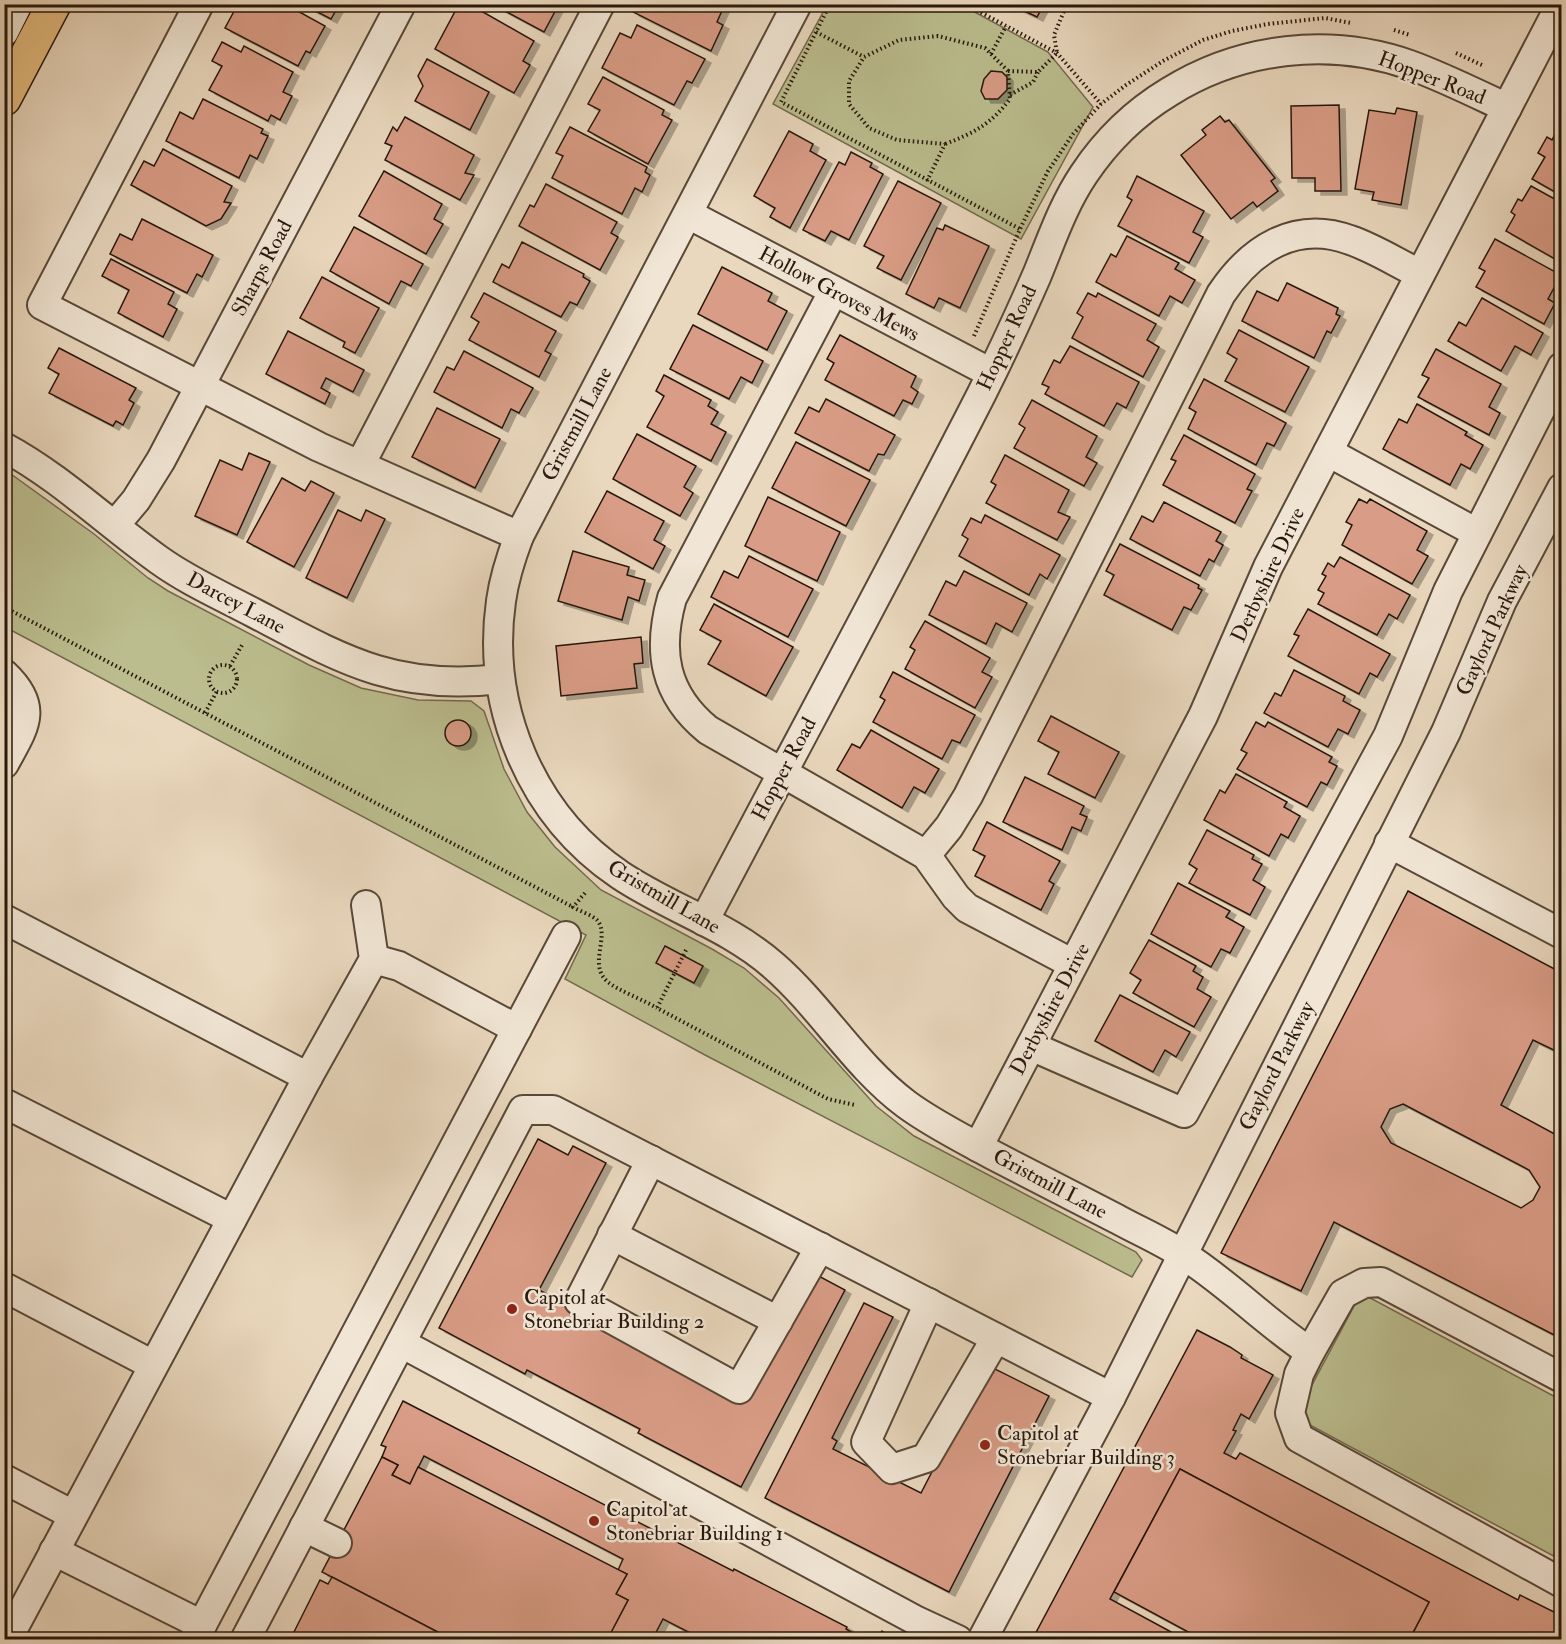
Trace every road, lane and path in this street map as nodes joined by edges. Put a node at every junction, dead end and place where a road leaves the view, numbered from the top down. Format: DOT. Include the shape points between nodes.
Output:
graph roads {
  1 [pos="18,4"];
  2 [pos="54,4"];
  3 [pos="199,4"];
  4 [pos="401,4"];
  5 [pos="600,4"];
  6 [pos="797,4"];
  7 [pos="830,4"];
  8 [pos="965,4"];
  9 [pos="1067,4"];
  10 [pos="1560,4"];
  11 [pos="1357,24"];
  12 [pos="1006,26"];
  13 [pos="1390,30"];
  14 [pos="4,32"];
  15 [pos="816,32"];
  16 [pos="1411,36"];
  17 [pos="1452,51"];
  18 [pos="1057,53"];
  19 [pos="991,54"];
  20 [pos="864,57"];
  21 [pos="1008,70"];
  22 [pos="1038,72"];
  23 [pos="1010,95"];
  24 [pos="4,99"];
  25 [pos="1495,102"];
  26 [pos="1101,105"];
  27 [pos="945,144"];
  28 [pos="927,181"];
  29 [pos="687,214"];
  30 [pos="1020,229"];
  31 [pos="1420,274"];
  32 [pos="833,292"];
  33 [pos="963,359"];
  34 [pos="1562,367"];
  35 [pos="991,374"];
  36 [pos="200,387"];
  37 [pos="4,447"];
  38 [pos="1328,452"];
  39 [pos="360,465"];
  40 [pos="1560,494"];
  41 [pos="115,525"];
  42 [pos="1477,533"];
  43 [pos="519,536"];
  44 [pos="4,607"];
  45 [pos="242,645"];
  46 [pos="230,666"];
  47 [pos="4,674"];
  48 [pos="500,679"];
  49 [pos="217,691"];
  50 [pos="206,713"];
  51 [pos="4,764"];
  52 [pos="783,771"];
  53 [pos="1389,843"];
  54 [pos="926,855"];
  55 [pos="585,893"];
  56 [pos="366,905"];
  57 [pos="573,907"];
  58 [pos="4,919"];
  59 [pos="704,921"];
  60 [pos="1562,934"];
  61 [pos="567,936"];
  62 [pos="686,950"];
  63 [pos="374,959"];
  64 [pos="1074,964"];
  65 [pos="657,1008"];
  66 [pos="517,1029"];
  67 [pos="1031,1046"];
  68 [pos="308,1077"];
  69 [pos="4,1103"];
  70 [pos="855,1105"];
  71 [pos="978,1147"];
  72 [pos="651,1160"];
  73 [pos="232,1220"];
  74 [pos="612,1235"];
  75 [pos="820,1247"];
  76 [pos="1183,1254"];
  77 [pos="4,1287"];
  78 [pos="929,1303"];
  79 [pos="778,1321"];
  80 [pos="996,1338"];
  81 [pos="400,1343"];
  82 [pos="1310,1352"];
  83 [pos="153,1365"];
  84 [pos="1562,1378"];
  85 [pos="1111,1397"];
  86 [pos="4,1479"];
  87 [pos="73,1515"];
  88 [pos="304,1527"];
  89 [pos="337,1543"];
  90 [pos="54,1551"];
  91 [pos="1562,1583"];
  92 [pos="198,1632"];
  93 [pos="7,1640"];
  94 [pos="245,1640"];
  95 [pos="958,1640"];
  96 [pos="982,1640"];
  1 -- 14 [label="street"];
  2 -- 24 [label="main road"];
  3 -- 36 [label="street" via="42,305"];
  4 -- 36 [label="street, Sharps Road"];
  5 -- 39 [label="street"];
  6 -- 29 [label="street, Gristmill Lane"];
  7 -- 15 [label="path"];
  8 -- 12 [label="path"];
  9 -- 18 [label="path" via="1054,35"];
  10 -- 25 [label="street, Derbyshire Drive"];
  11 -- 26 [label="path" via="1325,18 1268,24 1212,37 1163,61"];
  12 -- 18 [label="path"];
  12 -- 19 [label="path"];
  13 -- 16 [label="path"];
  15 -- 20 [label="path"];
  15 -- 28 [label="path" via="781,102"];
  17 -- 25 [label="path" via="1495,72"];
  18 -- 22 [label="path"];
  18 -- 26 [label="path"];
  19 -- 20 [label="path" via="985,48 938,36 899,40"];
  19 -- 21 [label="path"];
  20 -- 27 [label="path" via="849,81 849,104 869,129 897,140"];
  21 -- 22 [label="path"];
  21 -- 23 [label="path"];
  22 -- 23 [label="path" via="1033,82"];
  23 -- 27 [label="path" via="998,116 973,133"];
  25 -- 31 [label="street, Derbyshire Drive"];
  25 -- 35 [label="street, Hopper Road" via="1388,58 1317,49 1246,58 1172,90 1122,129 1086,172 1062,213"];
  26 -- 30 [label="path" via="1073,134 1048,171"];
  27 -- 28 [label="path"];
  28 -- 30 [label="path"];
  29 -- 32 [label="street, Hollow Groves Mews"];
  29 -- 43 [label="street, Gristmill Lane"];
  30 -- 33 [label="path"];
  31 -- 38 [label="street, Derbyshire Drive"];
  31 -- 54 [label="street" via="1358,243 1321,233 1275,243 1239,270 1221,294 968,796"];
  32 -- 33 [label="street, Hollow Groves Mews"];
  32 -- 52 [label="street" via="679,583 664,633 668,671 688,711 717,735"];
  33 -- 35 [label="street, Hollow Groves Mews"];
  34 -- 42 [label="street"];
  35 -- 52 [label="street, Hopper Road"];
  36 -- 39 [label="street"];
  36 -- 41 [label="street, Sharps Road" via="149,481"];
  37 -- 41 [label="street, Darcey Lane" via="31,461"];
  38 -- 42 [label="street"];
  38 -- 64 [label="street, Derbyshire Drive" via="1268,567 1203,716"];
  39 -- 43 [label="street"];
  40 -- 53 [label="street, Gaylord Parkway" via="1502,601 1446,732"];
  41 -- 48 [label="street, Darcey Lane" via="185,577 346,660 375,671 421,680"];
  42 -- 67 [label="street" via="1448,591 1388,736 1184,1113"];
  43 -- 48 [label="street, Gristmill Lane" via="501,600"];
  44 -- 50 [label="path"];
  45 -- 46 [label="path"];
  46 -- 49 [label="path" via="221,665 211,672 211,685"];
  46 -- 49 [label="path" via="237,674 235,687"];
  47 -- 51 [label="street" via="26,704 24,726"];
  48 -- 59 [label="street, Gristmill Lane" via="508,718 524,762 562,822 621,875"];
  49 -- 50 [label="path"];
  50 -- 57 [label="path"];
  52 -- 54 [label="street"];
  52 -- 59 [label="street, Hopper Road"];
  53 -- 60 [label="street"];
  53 -- 76 [label="street, Gaylord Parkway"];
  54 -- 64 [label="street" via="967,908"];
  55 -- 57 [label="path"];
  56 -- 63 [label="street"];
  57 -- 65 [label="path" via="597,921 602,932 599,970 607,981"];
  58 -- 68 [label="street"];
  59 -- 71 [label="street, Gristmill Lane" via="773,965 903,1101 928,1120"];
  61 -- 66 [label="street"];
  62 -- 65 [label="path"];
  63 -- 66 [label="street" via="399,966"];
  63 -- 68 [label="street"];
  64 -- 67 [label="street, Derbyshire Drive"];
  65 -- 70 [label="path" via="828,1099"];
  66 -- 92 [label="street"];
  67 -- 71 [label="street, Derbyshire Drive"];
  68 -- 73 [label="street"];
  69 -- 73 [label="street"];
  71 -- 76 [label="street, Gristmill Lane"];
  72 -- 74 [label="street"];
  72 -- 75 [label="street"];
  72 -- 81 [label="street" via="553,1110 523,1110"];
  73 -- 83 [label="street"];
  74 -- 79 [label="street"];
  74 -- 79 [label="street" via="579,1301 739,1389"];
  75 -- 78 [label="street"];
  75 -- 79 [label="street"];
  76 -- 82 [label="street, Gristmill Lane"];
  76 -- 85 [label="street, Gaylord Parkway"];
  77 -- 83 [label="street"];
  78 -- 80 [label="street"];
  78 -- 80 [label="street" via="866,1442 892,1469 926,1458"];
  80 -- 85 [label="street"];
  81 -- 88 [label="street"];
  81 -- 95 [label="street"];
  82 -- 84 [label="street" via="1343,1294 1364,1283 1382,1282"];
  82 -- 91 [label="street" via="1299,1374 1290,1413 1299,1438"];
  83 -- 87 [label="street"];
  85 -- 96 [label="street, Gaylord Parkway"];
  86 -- 87 [label="street"];
  87 -- 90 [label="street"];
  88 -- 89 [label="street"];
  88 -- 94 [label="street"];
  90 -- 92 [label="street"];
  90 -- 93 [label="street"];
}
